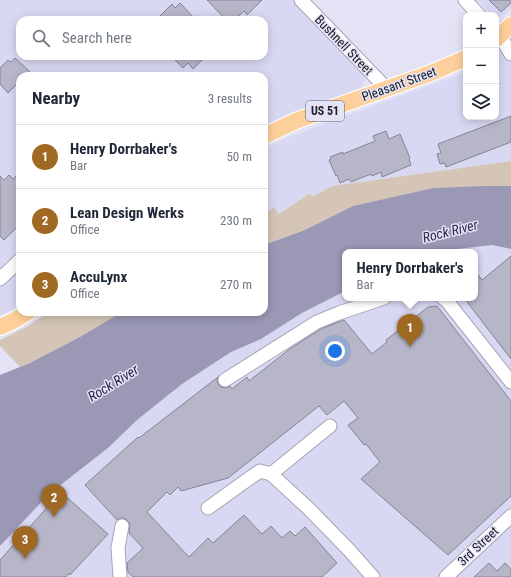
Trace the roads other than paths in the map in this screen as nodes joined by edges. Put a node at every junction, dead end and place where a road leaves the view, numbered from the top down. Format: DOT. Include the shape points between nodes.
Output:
graph roads {
  1 [pos="301,0"];
  2 [pos="465,0"];
  3 [pos="476,12"];
  4 [pos="501,33"];
  5 [pos="511,54"];
  6 [pos="463,59"];
  7 [pos="387,89"];
  8 [pos="268,134"];
  9 [pos="16,264"];
  10 [pos="0,279"];
  11 [pos="375,301"];
  12 [pos="447,301"];
  13 [pos="22,316"];
  14 [pos="0,327"];
  15 [pos="225,380"];
  16 [pos="511,382"];
  17 [pos="330,426"];
  18 [pos="271,474"];
  19 [pos="208,508"];
  20 [pos="511,516"];
  21 [pos="122,526"];
  22 [pos="369,576"];
  23 [pos="120,577"];
  24 [pos="446,577"];
  1 -- 7 [label="street, Bushnell Street"];
  2 -- 3 [label="street"];
  4 -- 5 [label="street"];
  6 -- 7 [label="main road, Pleasant Street / US 51"];
  7 -- 8 [label="main road, Pleasant Street / US 51" via="298,120"];
  9 -- 10 [label="street"];
  11 -- 15 [label="street" via="317,322"];
  12 -- 16 [label="street"];
  13 -- 14 [label="main road"];
  17 -- 18 [label="street"];
  18 -- 19 [label="street" via="260,472"];
  18 -- 22 [label="street" via="349,550"];
  20 -- 24 [label="street, 3rd Street"];
  21 -- 23 [label="street" via="118,548"];
}
